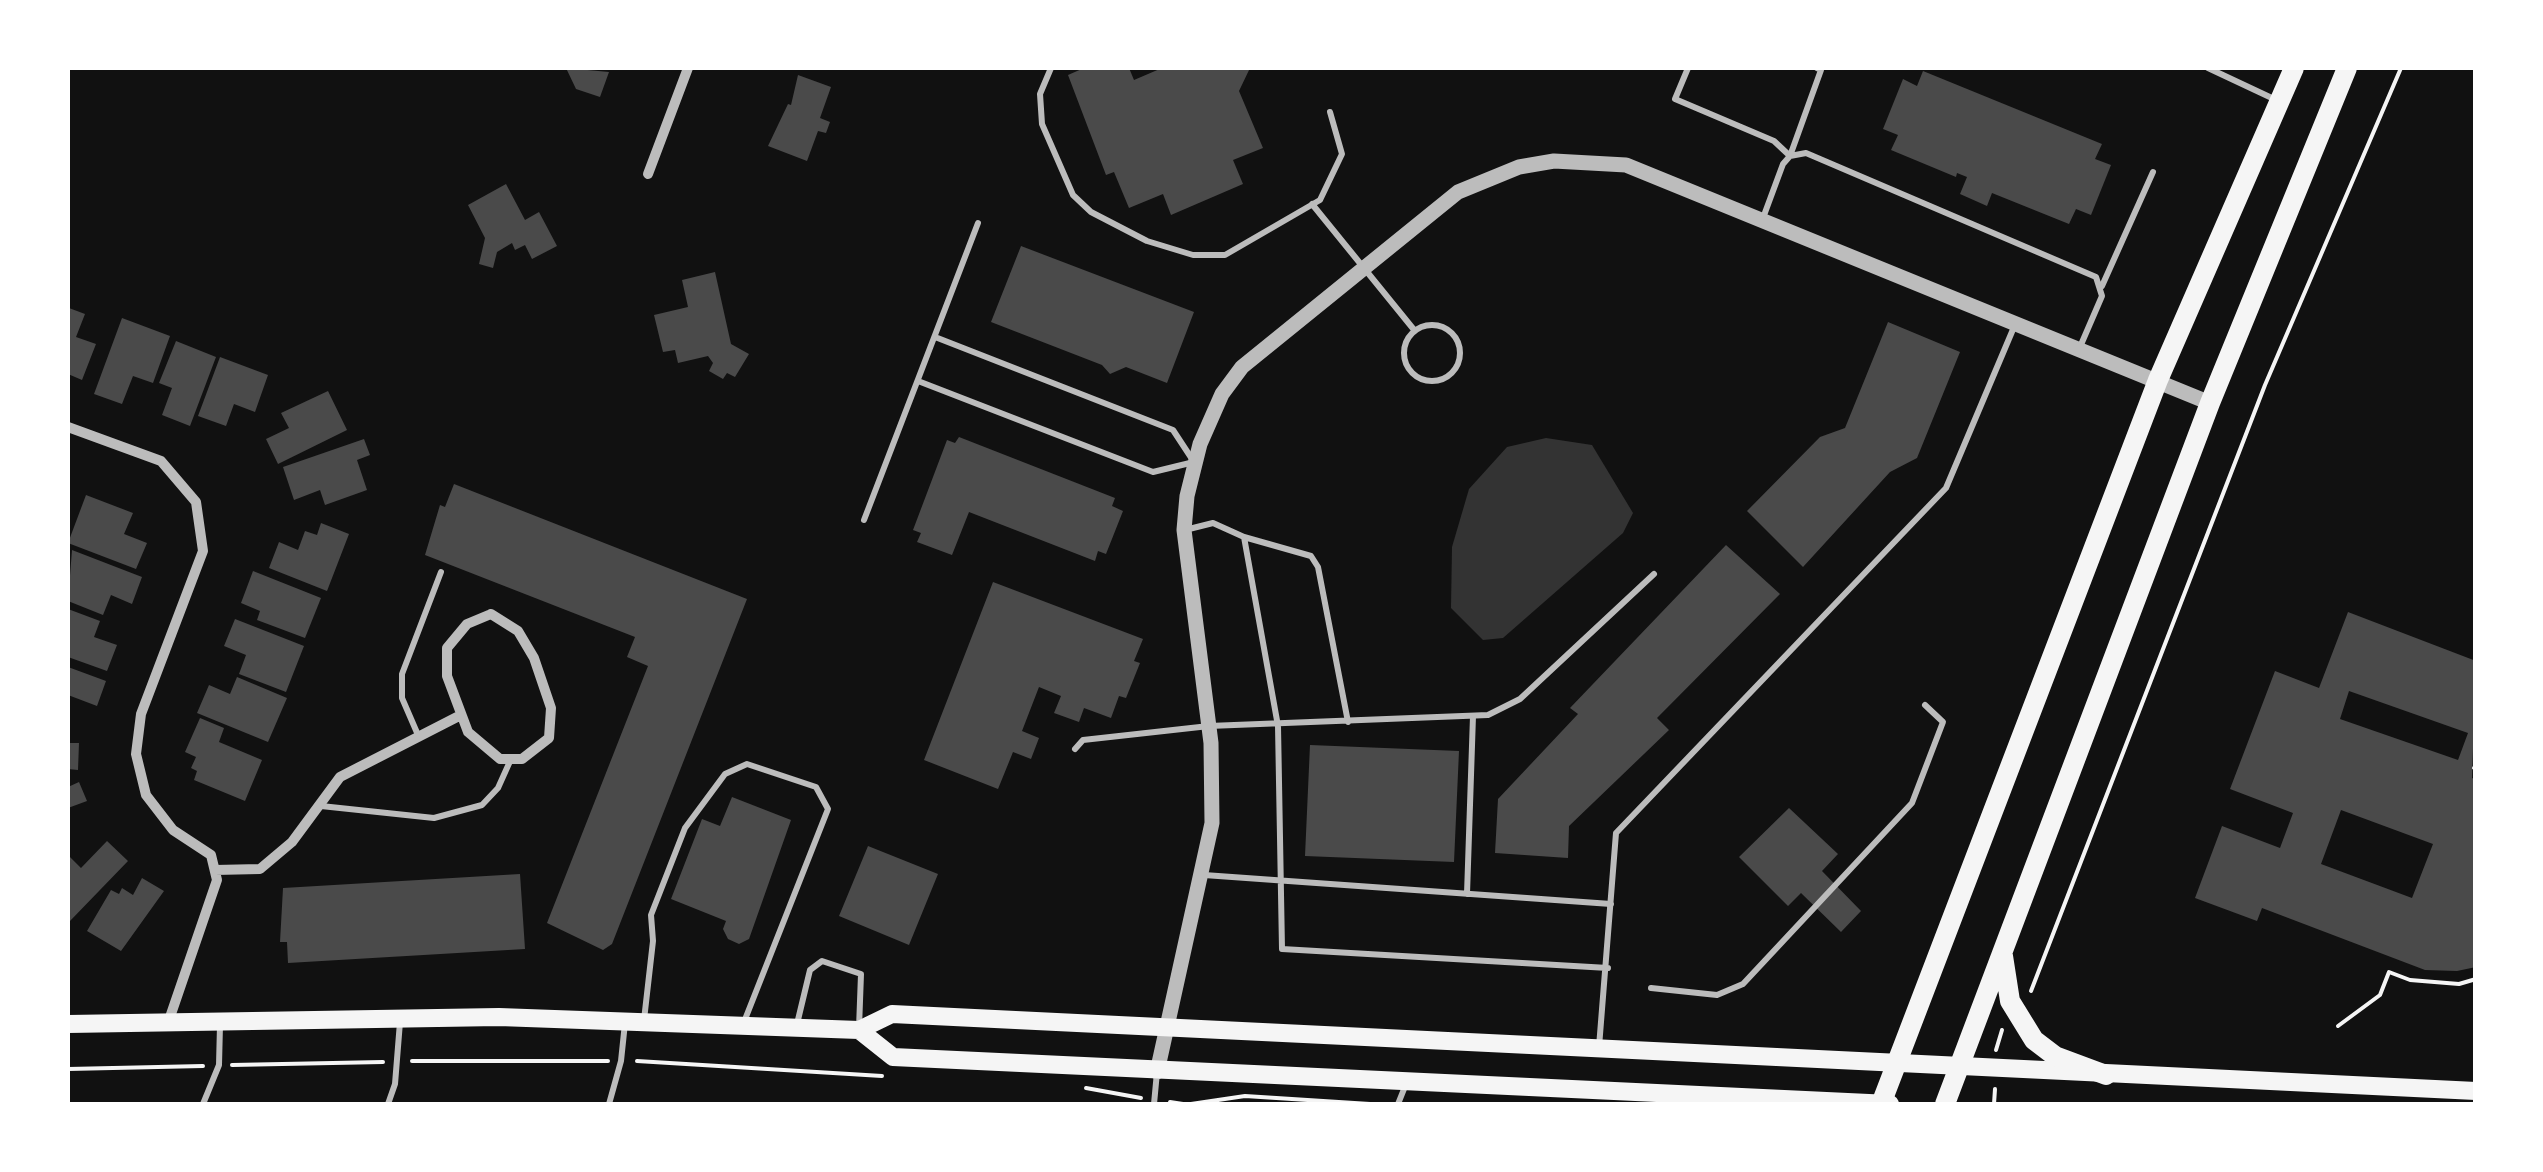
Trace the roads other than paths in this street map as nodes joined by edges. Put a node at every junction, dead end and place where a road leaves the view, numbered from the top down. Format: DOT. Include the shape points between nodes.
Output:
graph roads {
  1 [pos="688,68"];
  2 [pos="1051,68"];
  3 [pos="1688,68"];
  4 [pos="1817,68"];
  5 [pos="2208,68"];
  6 [pos="2294,68"];
  7 [pos="2348,68"];
  8 [pos="2280,102"];
  9 [pos="1330,112"];
  10 [pos="1790,156"];
  11 [pos="2154,172"];
  12 [pos="648,174"];
  13 [pos="1312,204"];
  14 [pos="1763,218"];
  15 [pos="978,223"];
  16 [pos="1362,266"];
  17 [pos="2102,286"];
  18 [pos="2016,322"];
  19 [pos="1414,331"];
  20 [pos="935,337"];
  21 [pos="2080,348"];
  22 [pos="2158,380"];
  23 [pos="918,381"];
  24 [pos="2210,403"];
  25 [pos="68,427"];
  26 [pos="1194,462"];
  27 [pos="864,520"];
  28 [pos="1184,530"];
  29 [pos="1244,537"];
  30 [pos="440,572"];
  31 [pos="1654,574"];
  32 [pos="1926,705"];
  33 [pos="460,716"];
  34 [pos="1473,716"];
  35 [pos="1348,722"];
  36 [pos="1209,726"];
  37 [pos="1278,726"];
  38 [pos="418,735"];
  39 [pos="1075,749"];
  40 [pos="511,759"];
  41 [pos="321,806"];
  42 [pos="215,870"];
  43 [pos="1201,875"];
  44 [pos="1282,882"];
  45 [pos="1468,894"];
  46 [pos="1611,904"];
  47 [pos="2002,951"];
  48 [pos="1608,968"];
  49 [pos="1651,988"];
  50 [pos="400,1016"];
  51 [pos="220,1019"];
  52 [pos="169,1020"];
  53 [pos="635,1020"];
  54 [pos="743,1023"];
  55 [pos="68,1024"];
  56 [pos="796,1026"];
  57 [pos="1166,1028"];
  58 [pos="859,1030"];
  59 [pos="1598,1048"];
  60 [pos="1897,1063"];
  61 [pos="1960,1065"];
  62 [pos="1157,1072"];
  63 [pos="2106,1075"];
  64 [pos="1406,1084"];
  65 [pos="2476,1091"];
  66 [pos="1736,1102"];
  67 [pos="204,1104"];
  68 [pos="388,1104"];
  69 [pos="609,1104"];
  70 [pos="1154,1104"];
  71 [pos="1398,1104"];
  72 [pos="1882,1104"];
  73 [pos="1890,1104"];
  74 [pos="1946,1104"];
  1 -- 12 [label="street"];
  2 -- 13 [label="lane" via="1040,94 1042,124 1073,195 1091,212 1147,241 1192,255 1225,254"];
  3 -- 10 [label="lane" via="1675,99 1774,141"];
  4 -- 10 [label="lane" via="1822,70"];
  5 -- 8 [label="lane"];
  6 -- 8 [label="main road"];
  7 -- 24 [label="main road"];
  8 -- 22 [label="main road"];
  9 -- 13 [label="lane" via="1342,154 1336,174"];
  10 -- 14 [label="lane"];
  10 -- 17 [label="lane" via="1806,153 2070,263"];
  11 -- 17 [label="lane"];
  13 -- 16 [label="lane"];
  14 -- 16 [label="street" via="1626,165 1554,161 1519,167 1458,192"];
  14 -- 18 [label="street"];
  15 -- 20 [label="lane"];
  16 -- 19 [label="lane"];
  16 -- 26 [label="street" via="1242,367 1222,394"];
  17 -- 21 [label="lane"];
  18 -- 21 [label="street"];
  18 -- 46 [label="lane" via="1946,488 1616,833"];
  19 -- 19 [label="lane" via="1405,346 1406,364 1417,378 1447,378 1460,360 1458,342 1432,325"];
  20 -- 23 [label="lane"];
  20 -- 26 [label="lane" via="1173,430"];
  21 -- 22 [label="street"];
  22 -- 24 [label="street"];
  22 -- 60 [label="main road"];
  23 -- 26 [label="lane" via="1153,472"];
  23 -- 27 [label="lane"];
  24 -- 47 [label="main road"];
  25 -- 42 [label="street" via="161,461 196,502 203,551 141,714 136,754 146,795 173,830 211,855"];
  26 -- 28 [label="street"];
  28 -- 29 [label="lane" via="1212,523"];
  28 -- 36 [label="street"];
  29 -- 35 [label="lane" via="1310,556 1318,567"];
  29 -- 37 [label="lane"];
  30 -- 38 [label="lane" via="402,674 402,698"];
  31 -- 34 [label="lane" via="1520,699 1488,716"];
  32 -- 49 [label="lane" via="1943,722 1912,802 1744,984 1717,995"];
  33 -- 38 [label="street"];
  33 -- 40 [label="street" via="468,732 500,759"];
  33 -- 40 [label="street" via="447,676 447,648 467,624 491,614 518,631 551,708 548,738"];
  34 -- 35 [label="lane"];
  34 -- 45 [label="lane"];
  35 -- 37 [label="lane"];
  36 -- 37 [label="lane"];
  36 -- 39 [label="lane" via="1083,740"];
  36 -- 43 [label="street" via="1212,823"];
  37 -- 44 [label="lane"];
  38 -- 41 [label="street" via="340,777"];
  40 -- 41 [label="lane" via="498,788 482,806 467,810 434,818"];
  41 -- 42 [label="street" via="260,869"];
  42 -- 52 [label="street" via="218,880"];
  43 -- 44 [label="lane"];
  43 -- 57 [label="street"];
  44 -- 45 [label="lane"];
  44 -- 48 [label="lane" via="1282,949"];
  45 -- 46 [label="lane"];
  46 -- 48 [label="lane"];
  47 -- 61 [label="main road"];
  47 -- 63 [label="main road" via="2010,1002 2034,1040"];
  48 -- 59 [label="lane"];
  50 -- 51 [label="main road"];
  50 -- 53 [label="main road"];
  50 -- 68 [label="lane"];
  51 -- 52 [label="main road"];
  51 -- 67 [label="lane" via="219,1066"];
  52 -- 55 [label="main road"];
  53 -- 54 [label="main road"];
  53 -- 54 [label="lane" via="653,941 651,914 685,828 725,774 748,764 816,787 828,809"];
  53 -- 69 [label="lane"];
  54 -- 56 [label="main road"];
  56 -- 58 [label="main road"];
  56 -- 58 [label="lane" via="810,970 822,961 861,974"];
  57 -- 58 [label="main road" via="892,1014"];
  57 -- 59 [label="main road"];
  57 -- 62 [label="street"];
  58 -- 62 [label="main road" via="894,1057"];
  59 -- 60 [label="main road"];
  60 -- 61 [label="main road"];
  60 -- 72 [label="main road"];
  61 -- 63 [label="main road"];
  61 -- 74 [label="main road"];
  62 -- 64 [label="main road"];
  62 -- 70 [label="lane"];
  63 -- 65 [label="main road"];
  64 -- 66 [label="main road" via="1601,1088"];
  64 -- 71 [label="lane"];
  66 -- 72 [label="main road"];
  72 -- 73 [label="main road"];
}
